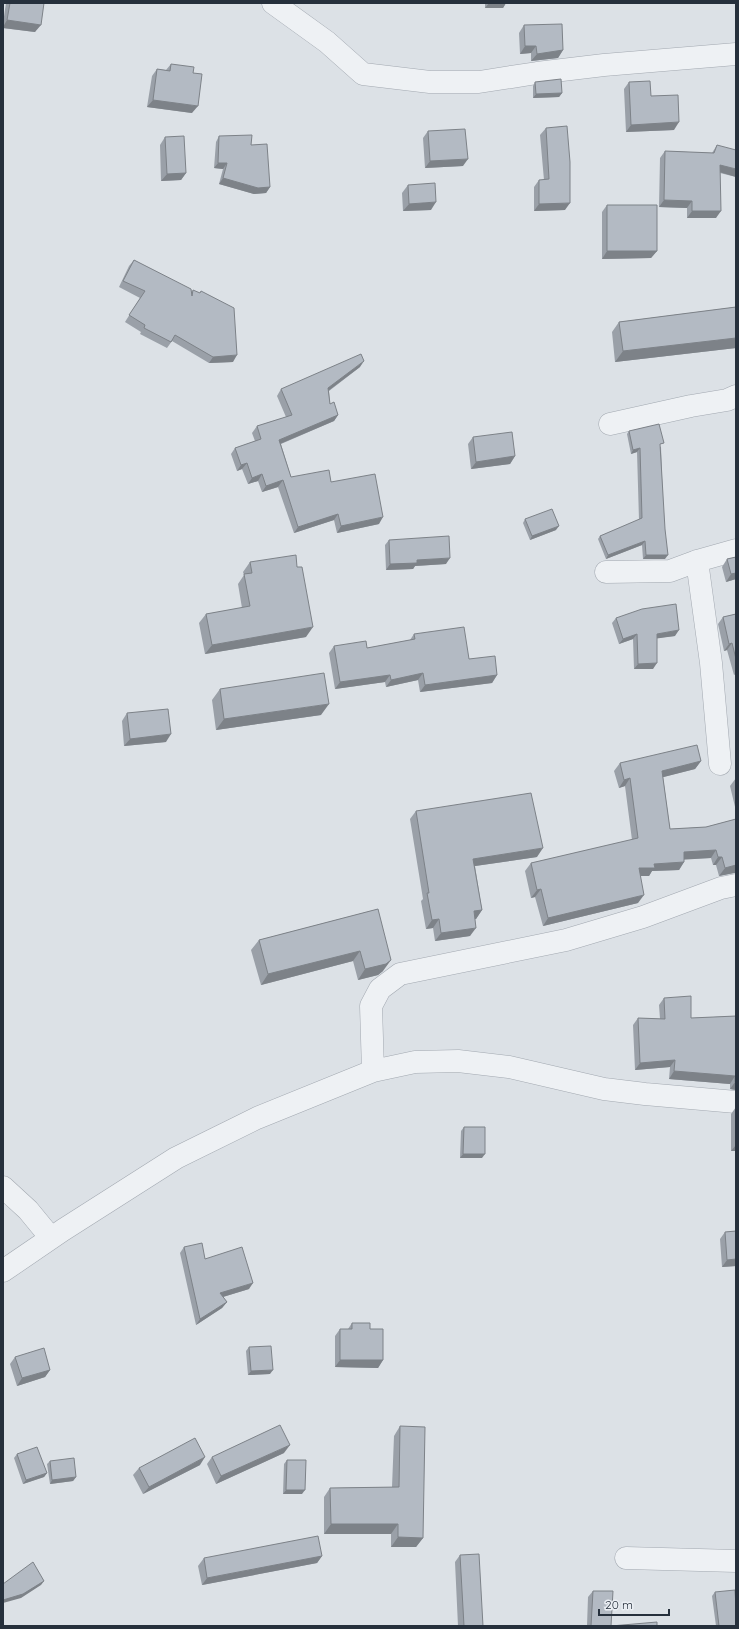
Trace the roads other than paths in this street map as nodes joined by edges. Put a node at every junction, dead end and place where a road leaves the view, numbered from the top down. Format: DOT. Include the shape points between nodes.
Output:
graph roads {
  1 [pos="273,3"];
  2 [pos="736,54"];
  3 [pos="736,396"];
  4 [pos="610,424"];
  5 [pos="736,550"];
  6 [pos="697,561"];
  7 [pos="606,572"];
  8 [pos="720,764"];
  9 [pos="736,885"];
  10 [pos="372,1071"];
  11 [pos="736,1102"];
  12 [pos="3,1187"];
  13 [pos="51,1238"];
  14 [pos="3,1271"];
  15 [pos="626,1558"];
  16 [pos="736,1561"];
  1 -- 2 [label="street" via="327,42 363,74 430,82 479,82 604,65"];
  3 -- 4 [label="street"];
  5 -- 6 [label="street"];
  6 -- 7 [label="street" via="670,571"];
  6 -- 8 [label="street" via="711,663"];
  9 -- 10 [label="street" via="721,888 636,920 566,940 400,974 380,990 372,1006"];
  10 -- 11 [label="street" via="415,1062 458,1061 509,1067 604,1089"];
  10 -- 13 [label="street" via="257,1118 176,1158"];
  12 -- 13 [label="street" via="28,1210"];
  13 -- 14 [label="street"];
  15 -- 16 [label="street"];
}
